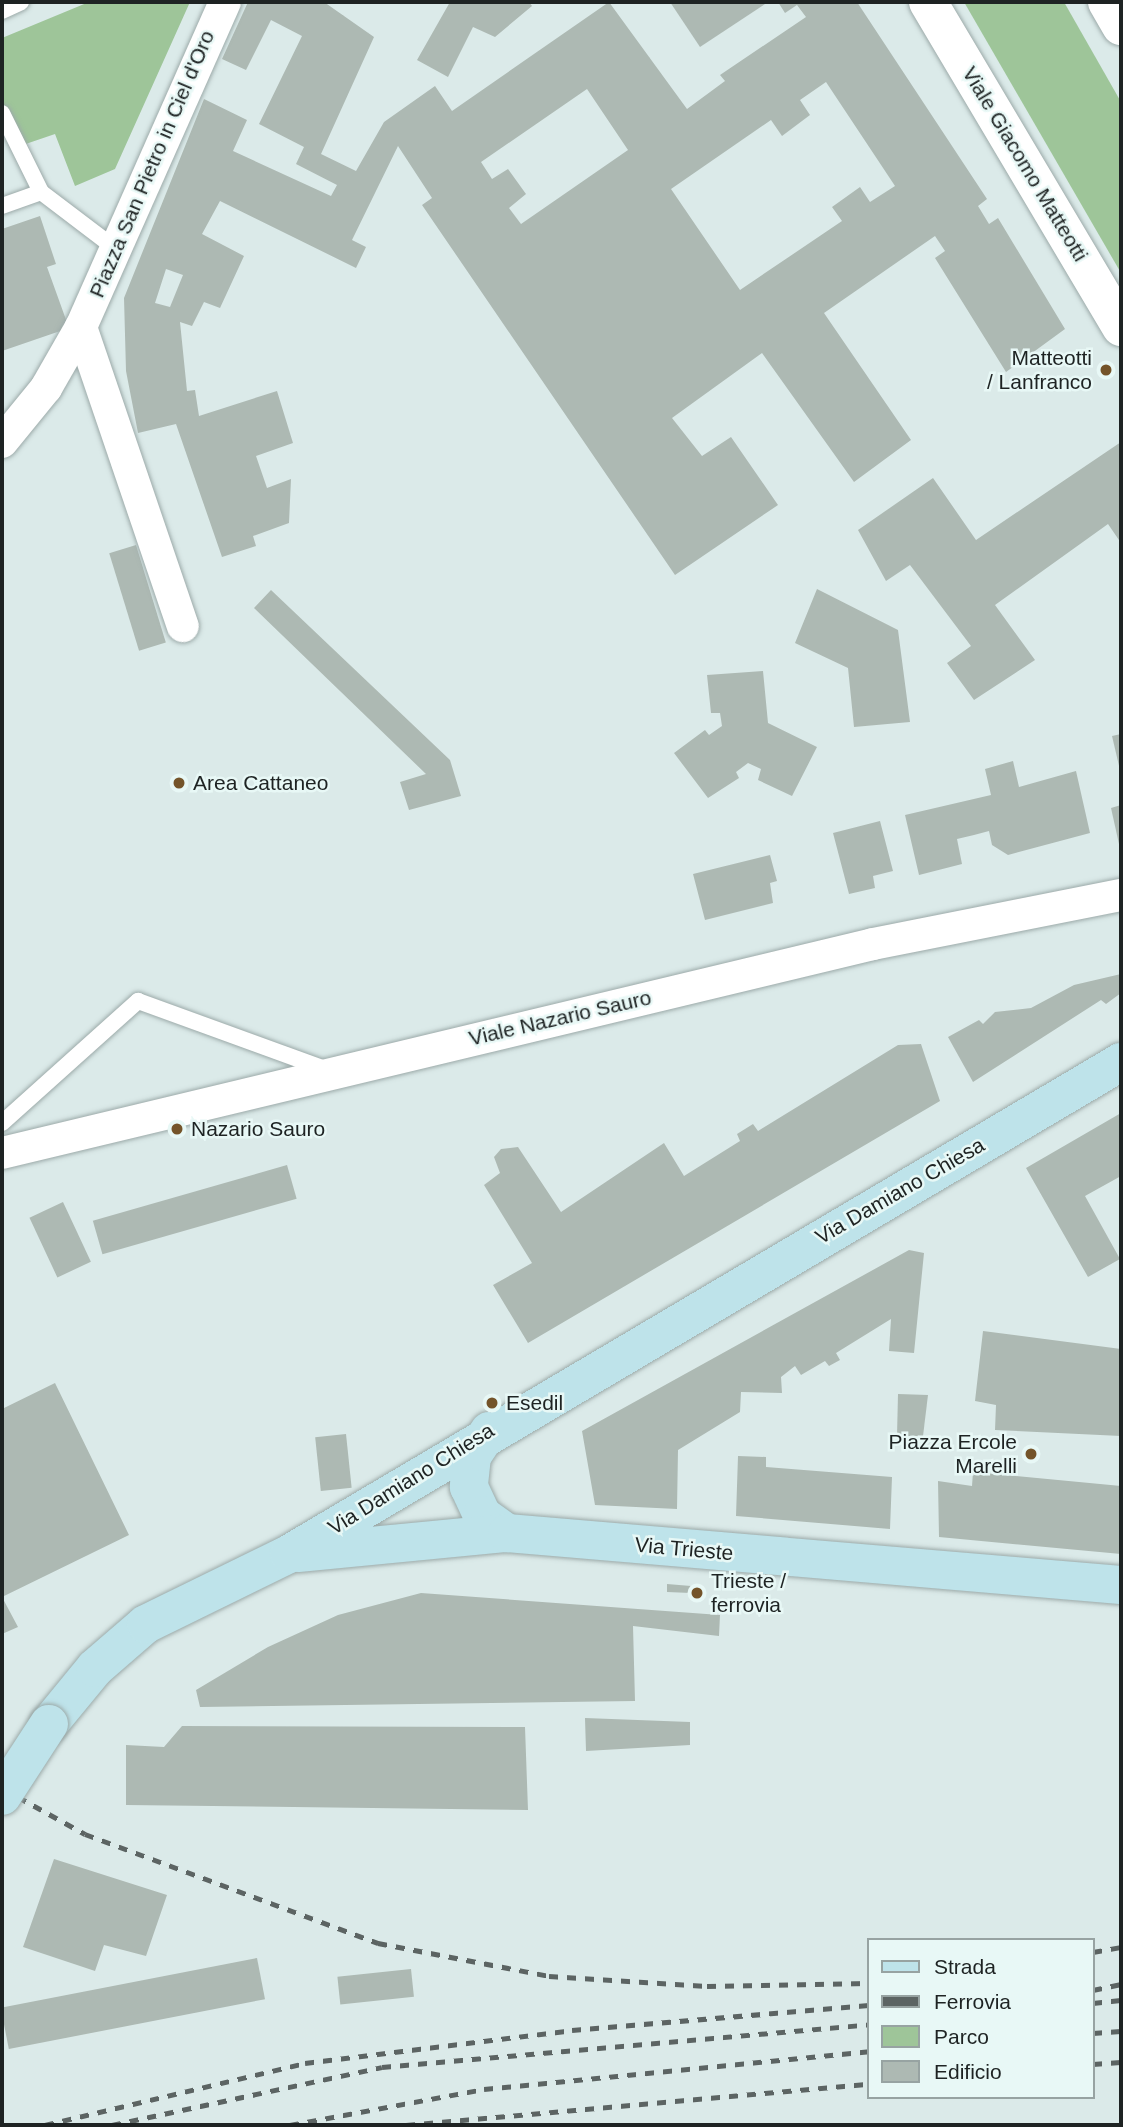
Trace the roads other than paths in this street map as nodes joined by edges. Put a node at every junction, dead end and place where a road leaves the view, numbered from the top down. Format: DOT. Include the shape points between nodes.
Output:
graph roads {
  1 [pos="21,2"];
  2 [pos="225,2"];
  3 [pos="928,2"];
  4 [pos="1107,2"];
  5 [pos="2,11"];
  6 [pos="1121,26"];
  7 [pos="2,113"];
  8 [pos="41,192"];
  9 [pos="2,206"];
  10 [pos="116,249"];
  11 [pos="81,327"];
  12 [pos="1121,327"];
  13 [pos="2,442"];
  14 [pos="183,626"];
  15 [pos="1121,895"];
  16 [pos="1121,1062"];
  17 [pos="328,1070"];
  18 [pos="2,1123"];
  19 [pos="2,1153"];
  20 [pos="489,1431"];
  21 [pos="507,1533"];
  22 [pos="289,1554"];
  23 [pos="1121,1585"];
  24 [pos="2,1797"];
  1 -- 5 [label="lane"];
  2 -- 10 [label="street, Piazza San Pietro in Ciel d'Oro"];
  3 -- 12 [label="street, Viale Giacomo Matteotti"];
  4 -- 6 [label="street"];
  7 -- 8 [label="lane"];
  8 -- 9 [label="lane"];
  8 -- 10 [label="lane"];
  10 -- 11 [label="street, Piazza San Pietro in Ciel d'Oro"];
  11 -- 13 [label="street, Piazza San Pietro in Ciel d'Oro" via="46,388"];
  11 -- 14 [label="street"];
  15 -- 17 [label="street, Viale Nazario Sauro" via="873,944"];
  16 -- 20 [label="main road, Via Damiano Chiesa"];
  17 -- 18 [label="lane" via="138,1001"];
  17 -- 19 [label="street, Viale Nazario Sauro"];
  20 -- 21 [label="main road" via="472,1456 469,1487 482,1515"];
  20 -- 22 [label="main road, Via Damiano Chiesa"];
  21 -- 22 [label="main road, Via Trieste"];
  21 -- 23 [label="main road, Via Trieste"];
  22 -- 24 [label="main road, Via Damiano Chiesa, bridge" via="146,1624 88,1675 49,1724"];
}
